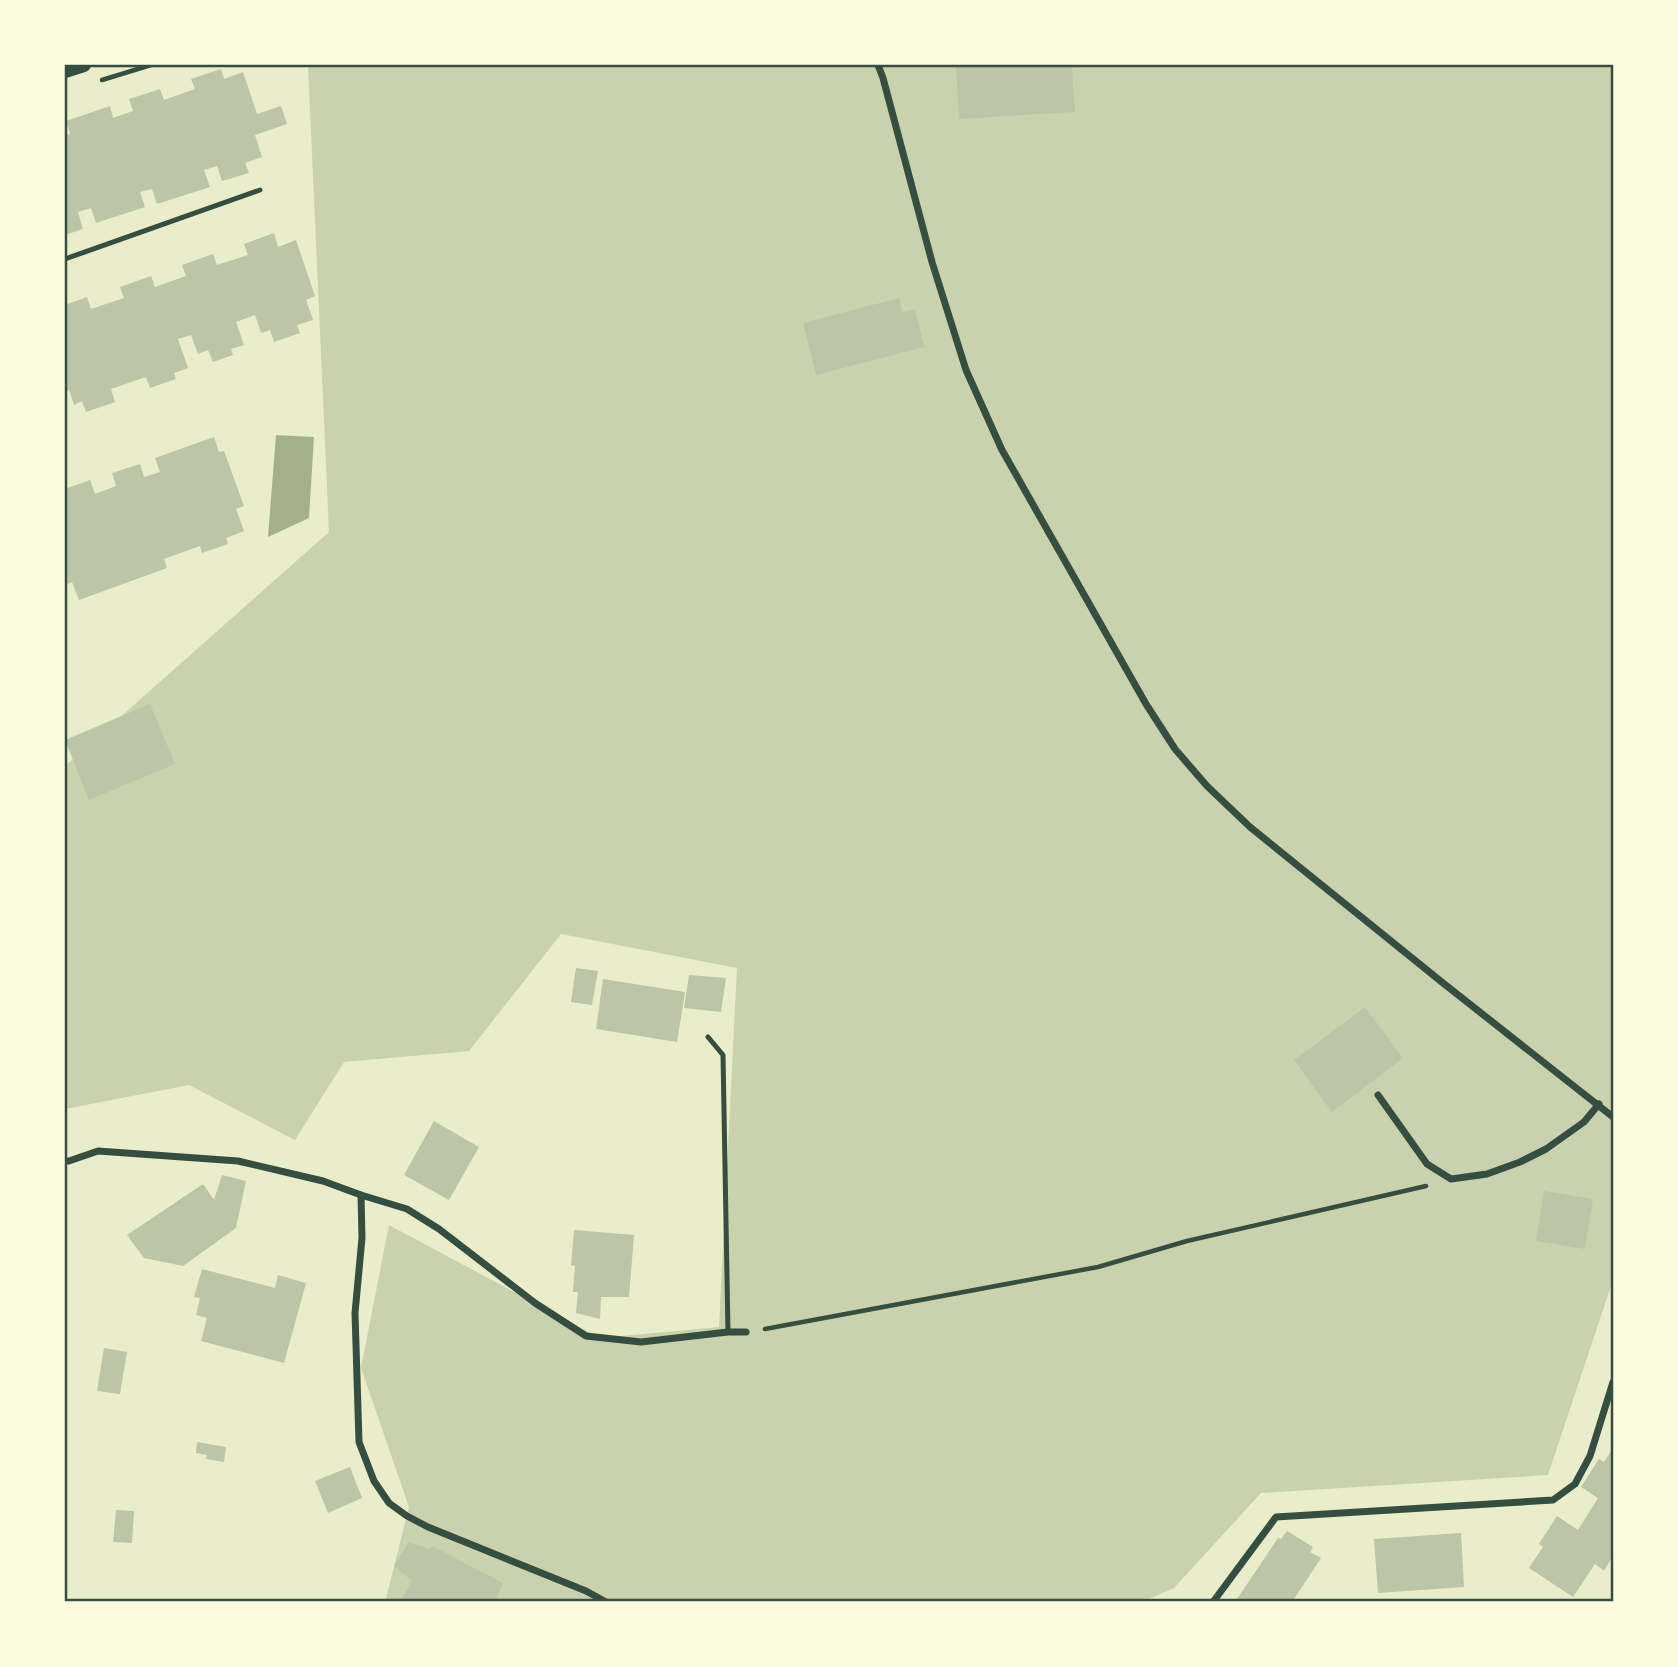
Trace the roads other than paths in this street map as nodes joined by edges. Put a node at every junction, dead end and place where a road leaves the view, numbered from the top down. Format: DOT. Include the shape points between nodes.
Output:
graph roads {
  1 [pos="83,65"];
  2 [pos="878,65"];
  3 [pos="65,71"];
  4 [pos="260,190"];
  5 [pos="65,259"];
  6 [pos="708,1037"];
  7 [pos="1378,1095"];
  8 [pos="1599,1104"];
  9 [pos="1613,1117"];
  10 [pos="65,1161"];
  11 [pos="361,1195"];
  12 [pos="728,1332"];
  13 [pos="747,1332"];
  14 [pos="1613,1382"];
  15 [pos="606,1602"];
  16 [pos="1213,1602"];
  1 -- 3 [label="main road"];
  2 -- 8 [label="street" via="966,370 1003,450 1175,749 1250,827"];
  4 -- 5 [label="lane"];
  6 -- 12 [label="lane" via="723,1055"];
  7 -- 8 [label="street" via="1427,1164 1451,1179 1487,1174 1546,1149 1584,1122"];
  8 -- 9 [label="street"];
  10 -- 11 [label="street" via="98,1151 238,1161"];
  11 -- 12 [label="street" via="407,1209 586,1336 641,1342"];
  11 -- 15 [label="street" via="355,1313 359,1442 374,1481 389,1503 428,1527"];
  12 -- 13 [label="street"];
  14 -- 16 [label="street" via="1585,1466 1575,1484 1553,1500 1276,1517"];
}
